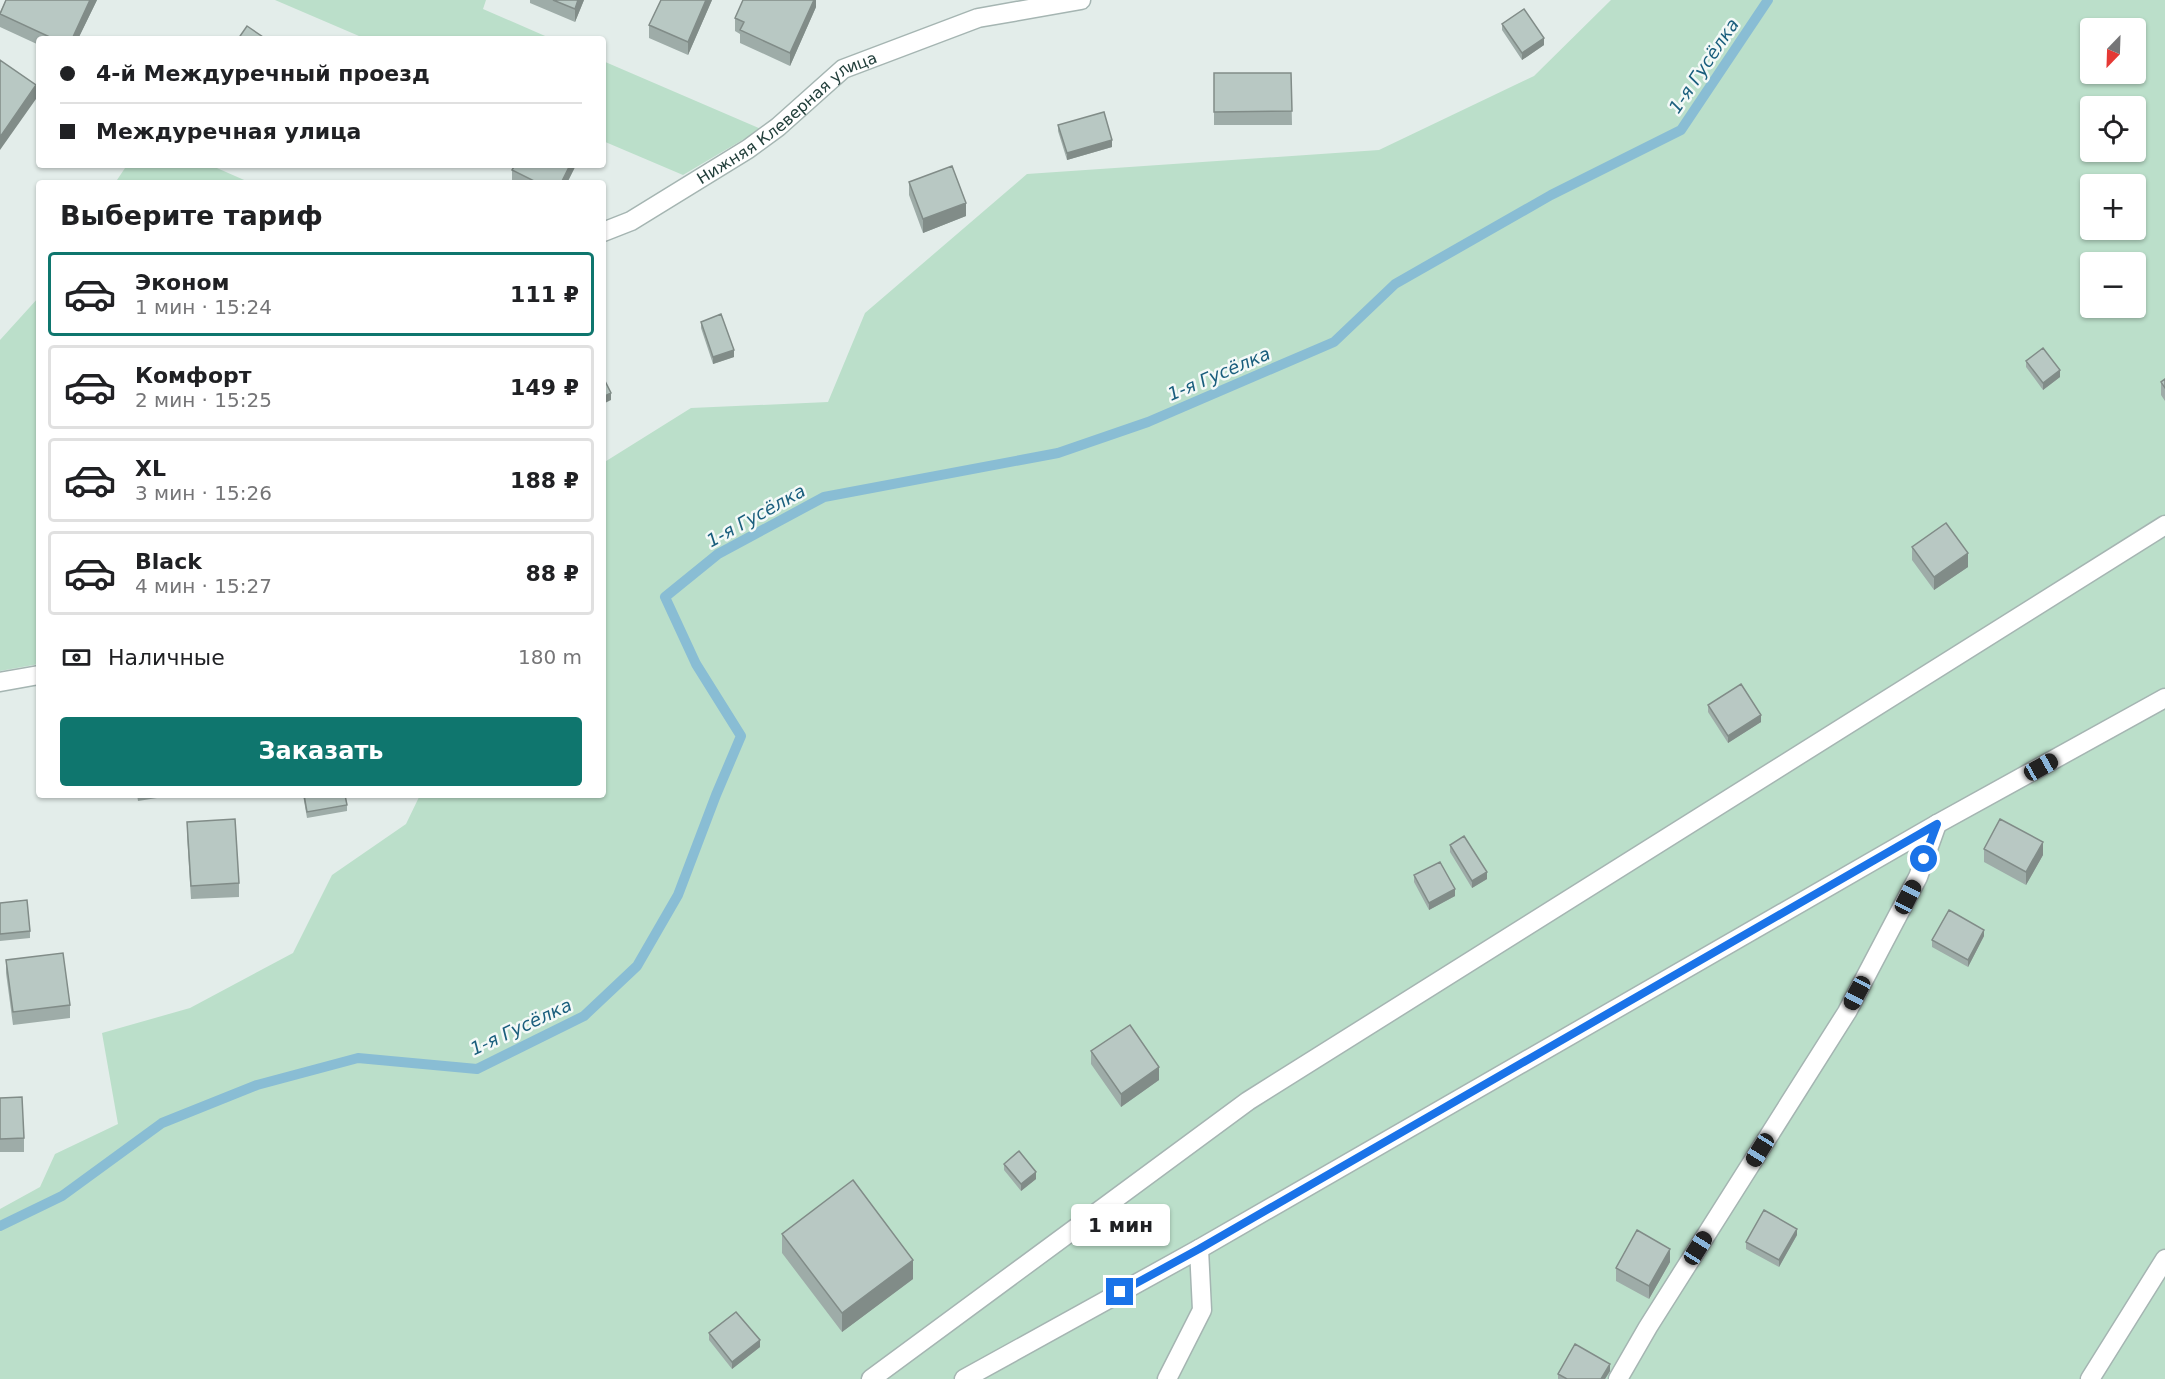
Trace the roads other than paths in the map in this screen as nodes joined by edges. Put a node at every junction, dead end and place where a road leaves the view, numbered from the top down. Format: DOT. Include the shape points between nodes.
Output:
graph roads {
  1 [pos="1080,0"];
  2 [pos="978,9"];
  3 [pos="606,231"];
  4 [pos="2165,525"];
  5 [pos="36,676"];
  6 [pos="0,682"];
  7 [pos="2165,698"];
  8 [pos="1937,824"];
  9 [pos="1199,1249"];
  10 [pos="2165,1259"];
  11 [pos="871,1379"];
  12 [pos="964,1379"];
  13 [pos="1167,1379"];
  14 [pos="1618,1379"];
  15 [pos="2090,1379"];
  1 -- 2 [label="street, Нижняя Клеверная улица"];
  2 -- 3 [label="street, Нижняя Клеверная улица" via="843,69 748,149 631,221"];
  4 -- 11 [label="street" via="1248,1101"];
  5 -- 6 [label="street"];
  7 -- 8 [label="street"];
  8 -- 9 [label="street"];
  8 -- 14 [label="street" via="1918,877 1847,1012"];
  9 -- 12 [label="street"];
  9 -- 13 [label="street" via="1202,1310"];
  10 -- 15 [label="street"];
}
